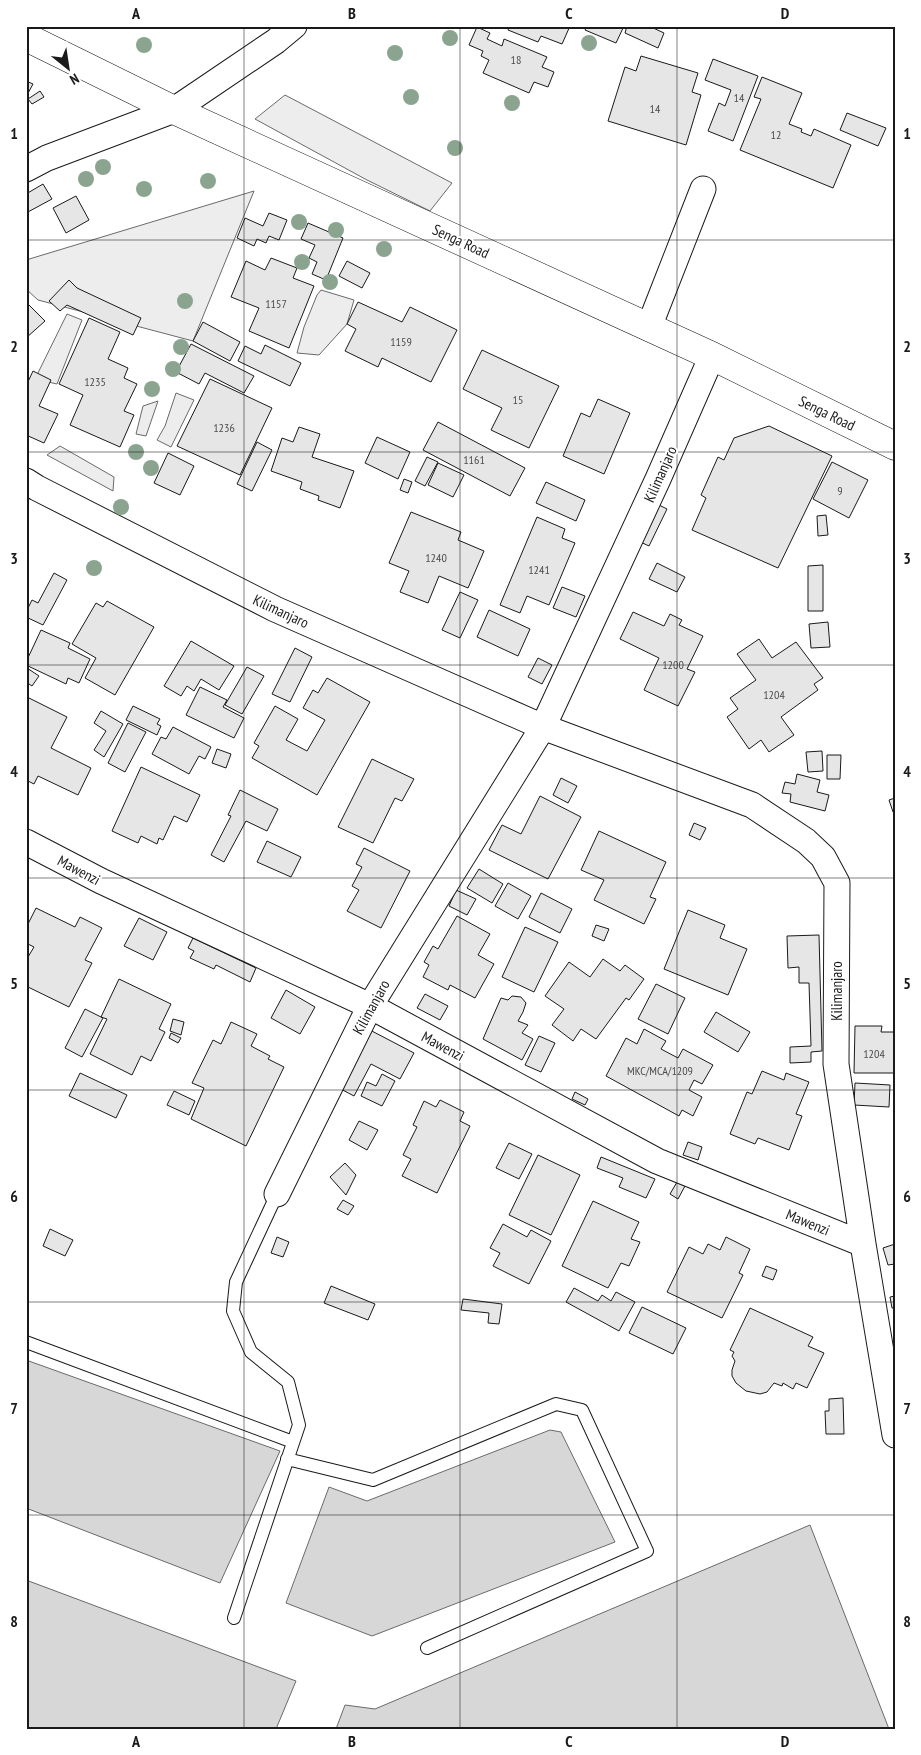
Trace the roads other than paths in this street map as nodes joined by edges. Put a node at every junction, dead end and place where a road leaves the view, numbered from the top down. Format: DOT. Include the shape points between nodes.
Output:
graph roads {
  1 [pos="294,26"];
  2 [pos="26,37"];
  3 [pos="174,110"];
  4 [pos="26,169"];
  5 [pos="703,189"];
  6 [pos="649,327"];
  7 [pos="712,356"];
  8 [pos="895,446"];
  9 [pos="30,492"];
  10 [pos="543,727"];
  11 [pos="26,842"];
  12 [pos="370,1006"];
  13 [pos="277,1194"];
  14 [pos="863,1244"];
  15 [pos="26,1342"];
  16 [pos="895,1434"];
  17 [pos="293,1442"];
  18 [pos="287,1459"];
  19 [pos="234,1618"];
  20 [pos="427,1648"];
  1 -- 3 [label="street" via="276,42"];
  2 -- 3 [label="street, Senga Road"];
  3 -- 4 [label="street"];
  3 -- 6 [label="street, Senga Road"];
  5 -- 6 [label="street"];
  6 -- 7 [label="street, Senga Road"];
  7 -- 8 [label="street, Senga Road"];
  7 -- 10 [label="street, Kilimanjaro"];
  9 -- 10 [label="street, Kilimanjaro" via="275,609"];
  10 -- 12 [label="street, Kilimanjaro"];
  10 -- 14 [label="street, Kilimanjaro" via="752,806 806,841 823,857 837,883 836,1064"];
  11 -- 12 [label="street, Mawenzi" via="101,881"];
  12 -- 13 [label="street, Kilimanjaro"];
  12 -- 14 [label="street, Mawenzi" via="657,1161"];
  13 -- 17 [label="lane" via="236,1282 233,1311 251,1352 288,1382 299,1425"];
  14 -- 16 [label="street, Kilimanjaro"];
  15 -- 17 [label="lane"];
  17 -- 18 [label="lane"];
  18 -- 19 [label="lane"];
  18 -- 20 [label="lane" via="373,1480 556,1404 582,1410 647,1551"];
}
